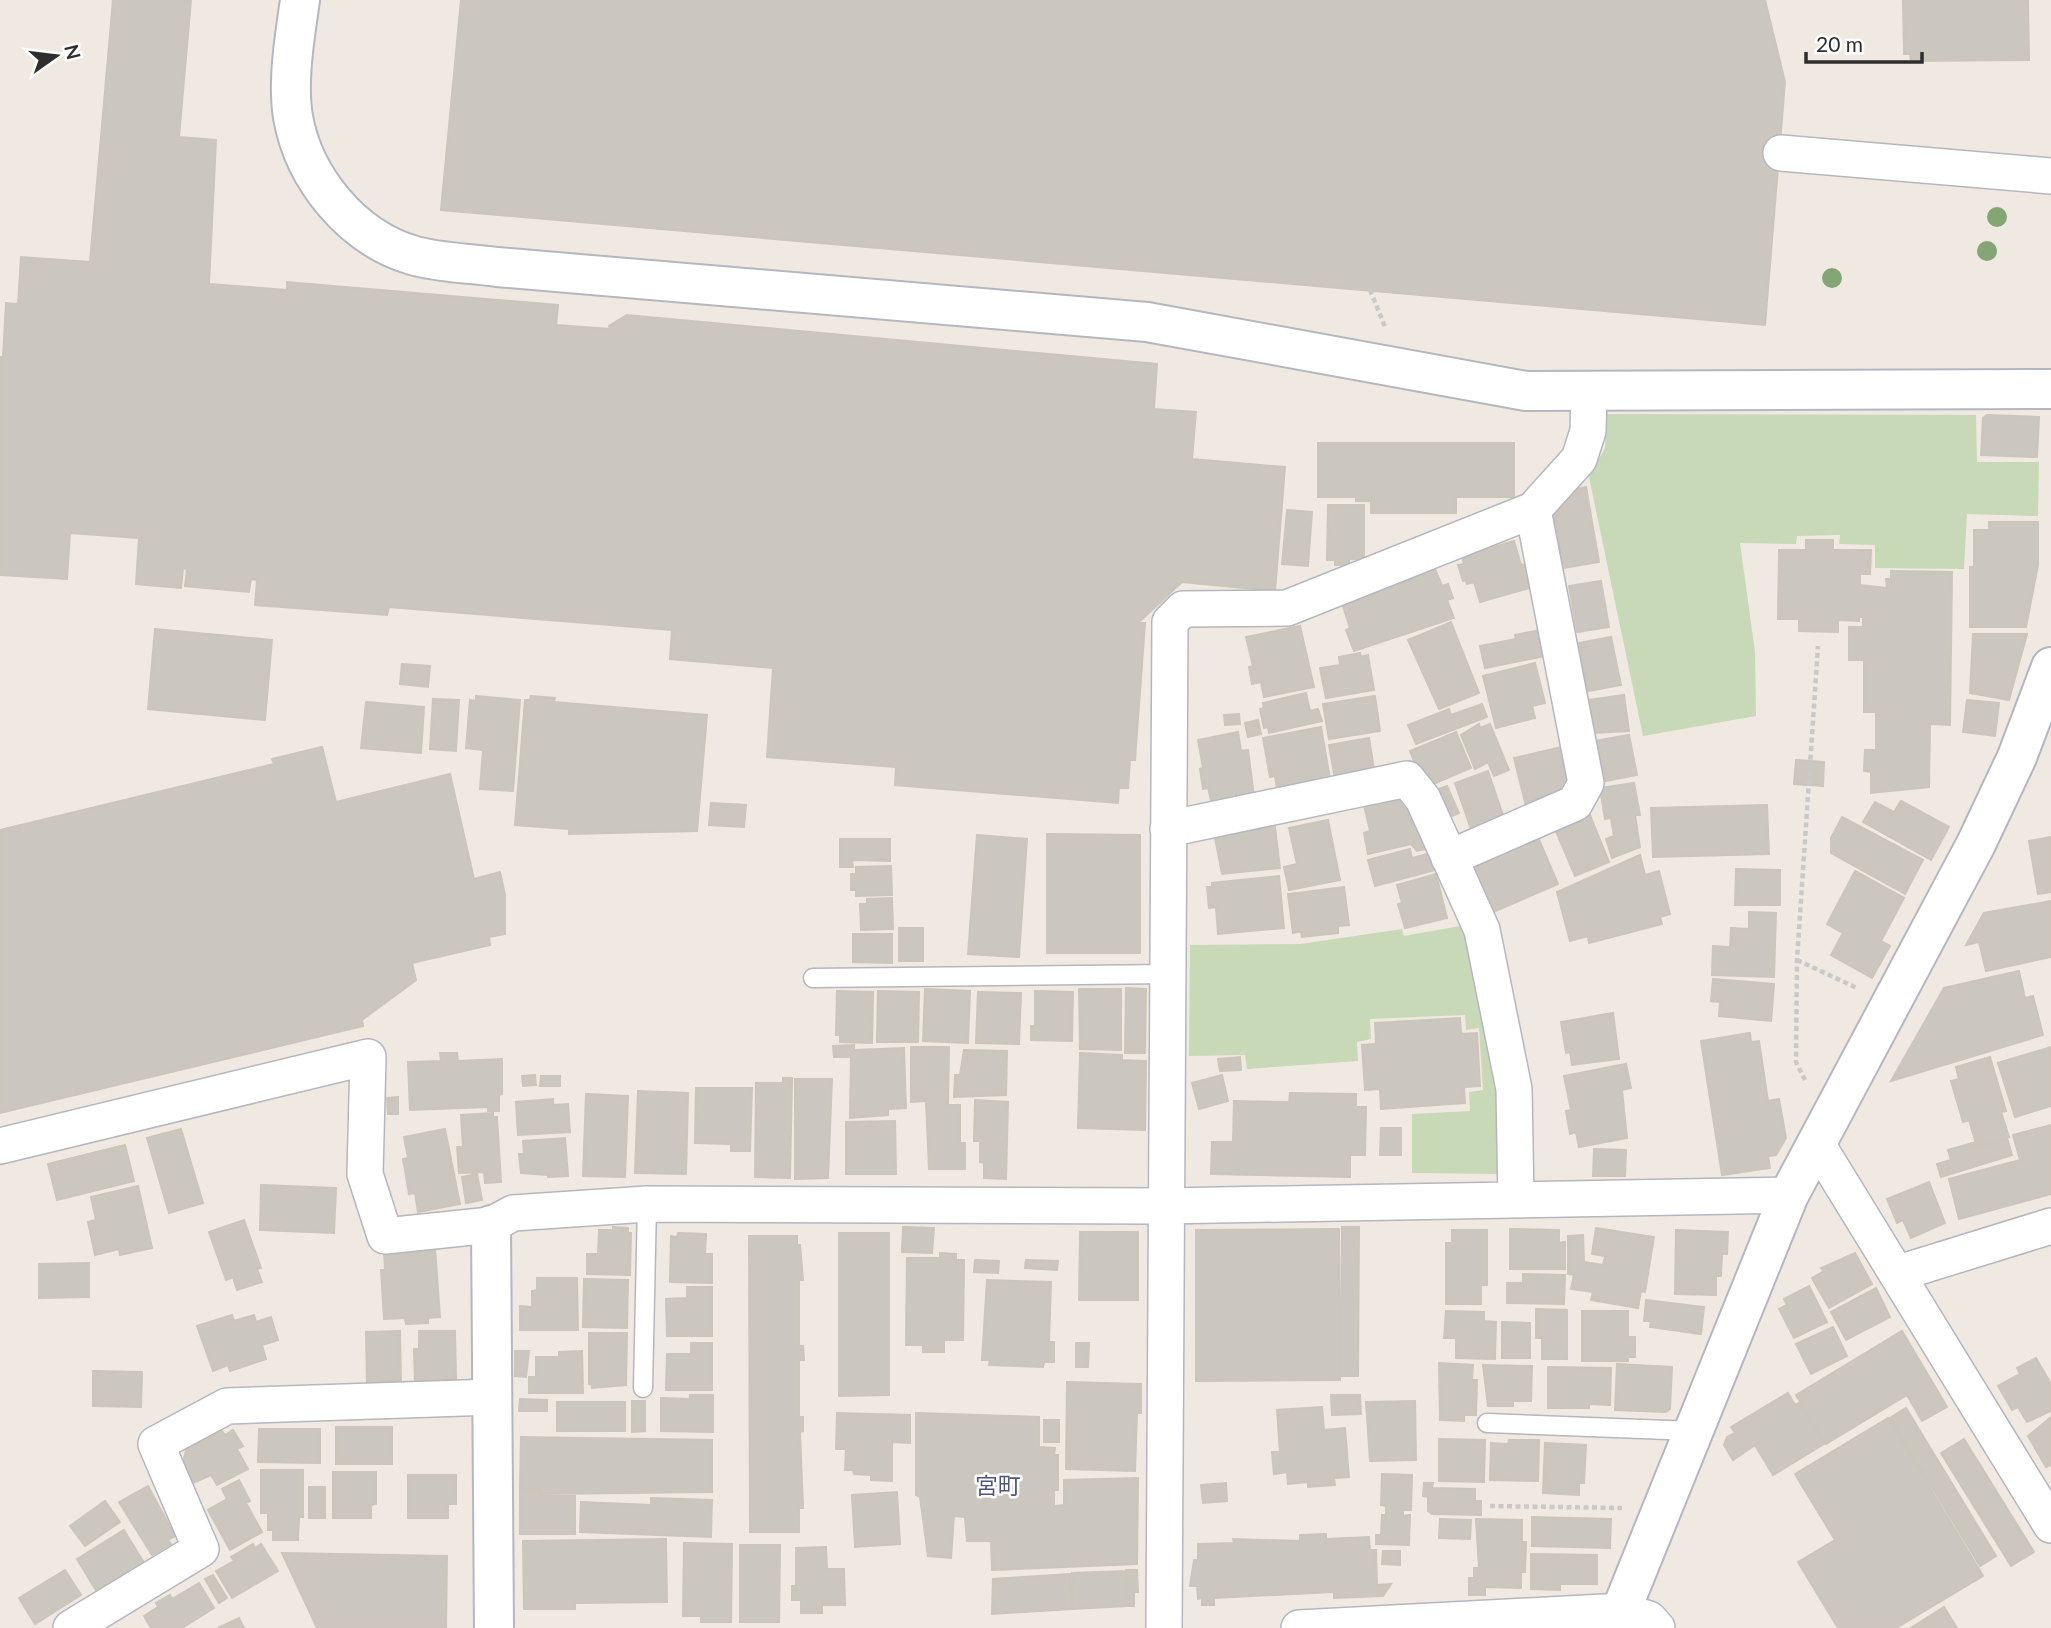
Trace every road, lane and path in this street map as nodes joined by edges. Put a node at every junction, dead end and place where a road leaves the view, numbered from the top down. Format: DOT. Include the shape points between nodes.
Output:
graph roads {
  1 [pos="300,0"];
  2 [pos="1781,153"];
  3 [pos="2051,176"];
  4 [pos="1370,290"];
  5 [pos="1385,328"];
  6 [pos="2051,389"];
  7 [pos="1589,393"];
  8 [pos="1533,510"];
  9 [pos="1818,646"];
  10 [pos="2051,667"];
  11 [pos="1168,829"];
  12 [pos="1449,858"];
  13 [pos="1797,960"];
  14 [pos="1167,974"];
  15 [pos="813,978"];
  16 [pos="1891,1004"];
  17 [pos="1822,1134"];
  18 [pos="0,1146"];
  19 [pos="1789,1195"];
  20 [pos="1516,1200"];
  21 [pos="647,1204"];
  22 [pos="1165,1206"];
  23 [pos="491,1225"];
  24 [pos="2051,1226"];
  25 [pos="1899,1273"];
  26 [pos="643,1388"];
  27 [pos="494,1397"];
  28 [pos="1487,1423"];
  29 [pos="1694,1431"];
  30 [pos="1490,1506"];
  31 [pos="1663,1509"];
  32 [pos="2051,1525"];
  33 [pos="1618,1619"];
  34 [pos="71,1628"];
  35 [pos="494,1628"];
  36 [pos="1164,1628"];
  37 [pos="1299,1628"];
  38 [pos="1657,1628"];
  1 -- 7 [label="street" via="293,57 293,116 312,172 333,202 364,230 389,247 415,256 1147,322 1525,391"];
  2 -- 3 [label="street"];
  4 -- 5 [label="path"];
  6 -- 7 [label="street"];
  7 -- 8 [label="street" via="1588,431 1579,459"];
  8 -- 11 [label="street" via="1287,608 1184,609 1170,622"];
  8 -- 12 [label="street" via="1586,783 1575,803"];
  9 -- 13 [label="path"];
  10 -- 16 [label="street" via="2017,757"];
  11 -- 12 [label="street" via="1407,779 1423,799"];
  11 -- 14 [label="street"];
  12 -- 20 [label="street" via="1482,930 1514,1089"];
  13 -- 16 [label="path"];
  13 -- 17 [label="path" via="1796,1062"];
  14 -- 15 [label="lane"];
  14 -- 22 [label="street"];
  16 -- 17 [label="street"];
  17 -- 19 [label="street"];
  17 -- 25 [label="street"];
  18 -- 23 [label="street" via="368,1057 365,1174 385,1236"];
  19 -- 20 [label="street"];
  19 -- 29 [label="street"];
  20 -- 22 [label="street"];
  21 -- 22 [label="street"];
  21 -- 23 [label="street" via="513,1213"];
  21 -- 26 [label="lane"];
  22 -- 36 [label="street"];
  23 -- 27 [label="street"];
  24 -- 25 [label="street"];
  25 -- 32 [label="street"];
  27 -- 34 [label="street" via="227,1406 156,1444 201,1549"];
  27 -- 35 [label="street"];
  28 -- 29 [label="lane"];
  29 -- 31 [label="street"];
  30 -- 31 [label="path"];
  31 -- 33 [label="street"];
  33 -- 37 [label="street"];
  33 -- 38 [label="street" via="1649,1619"];
}
